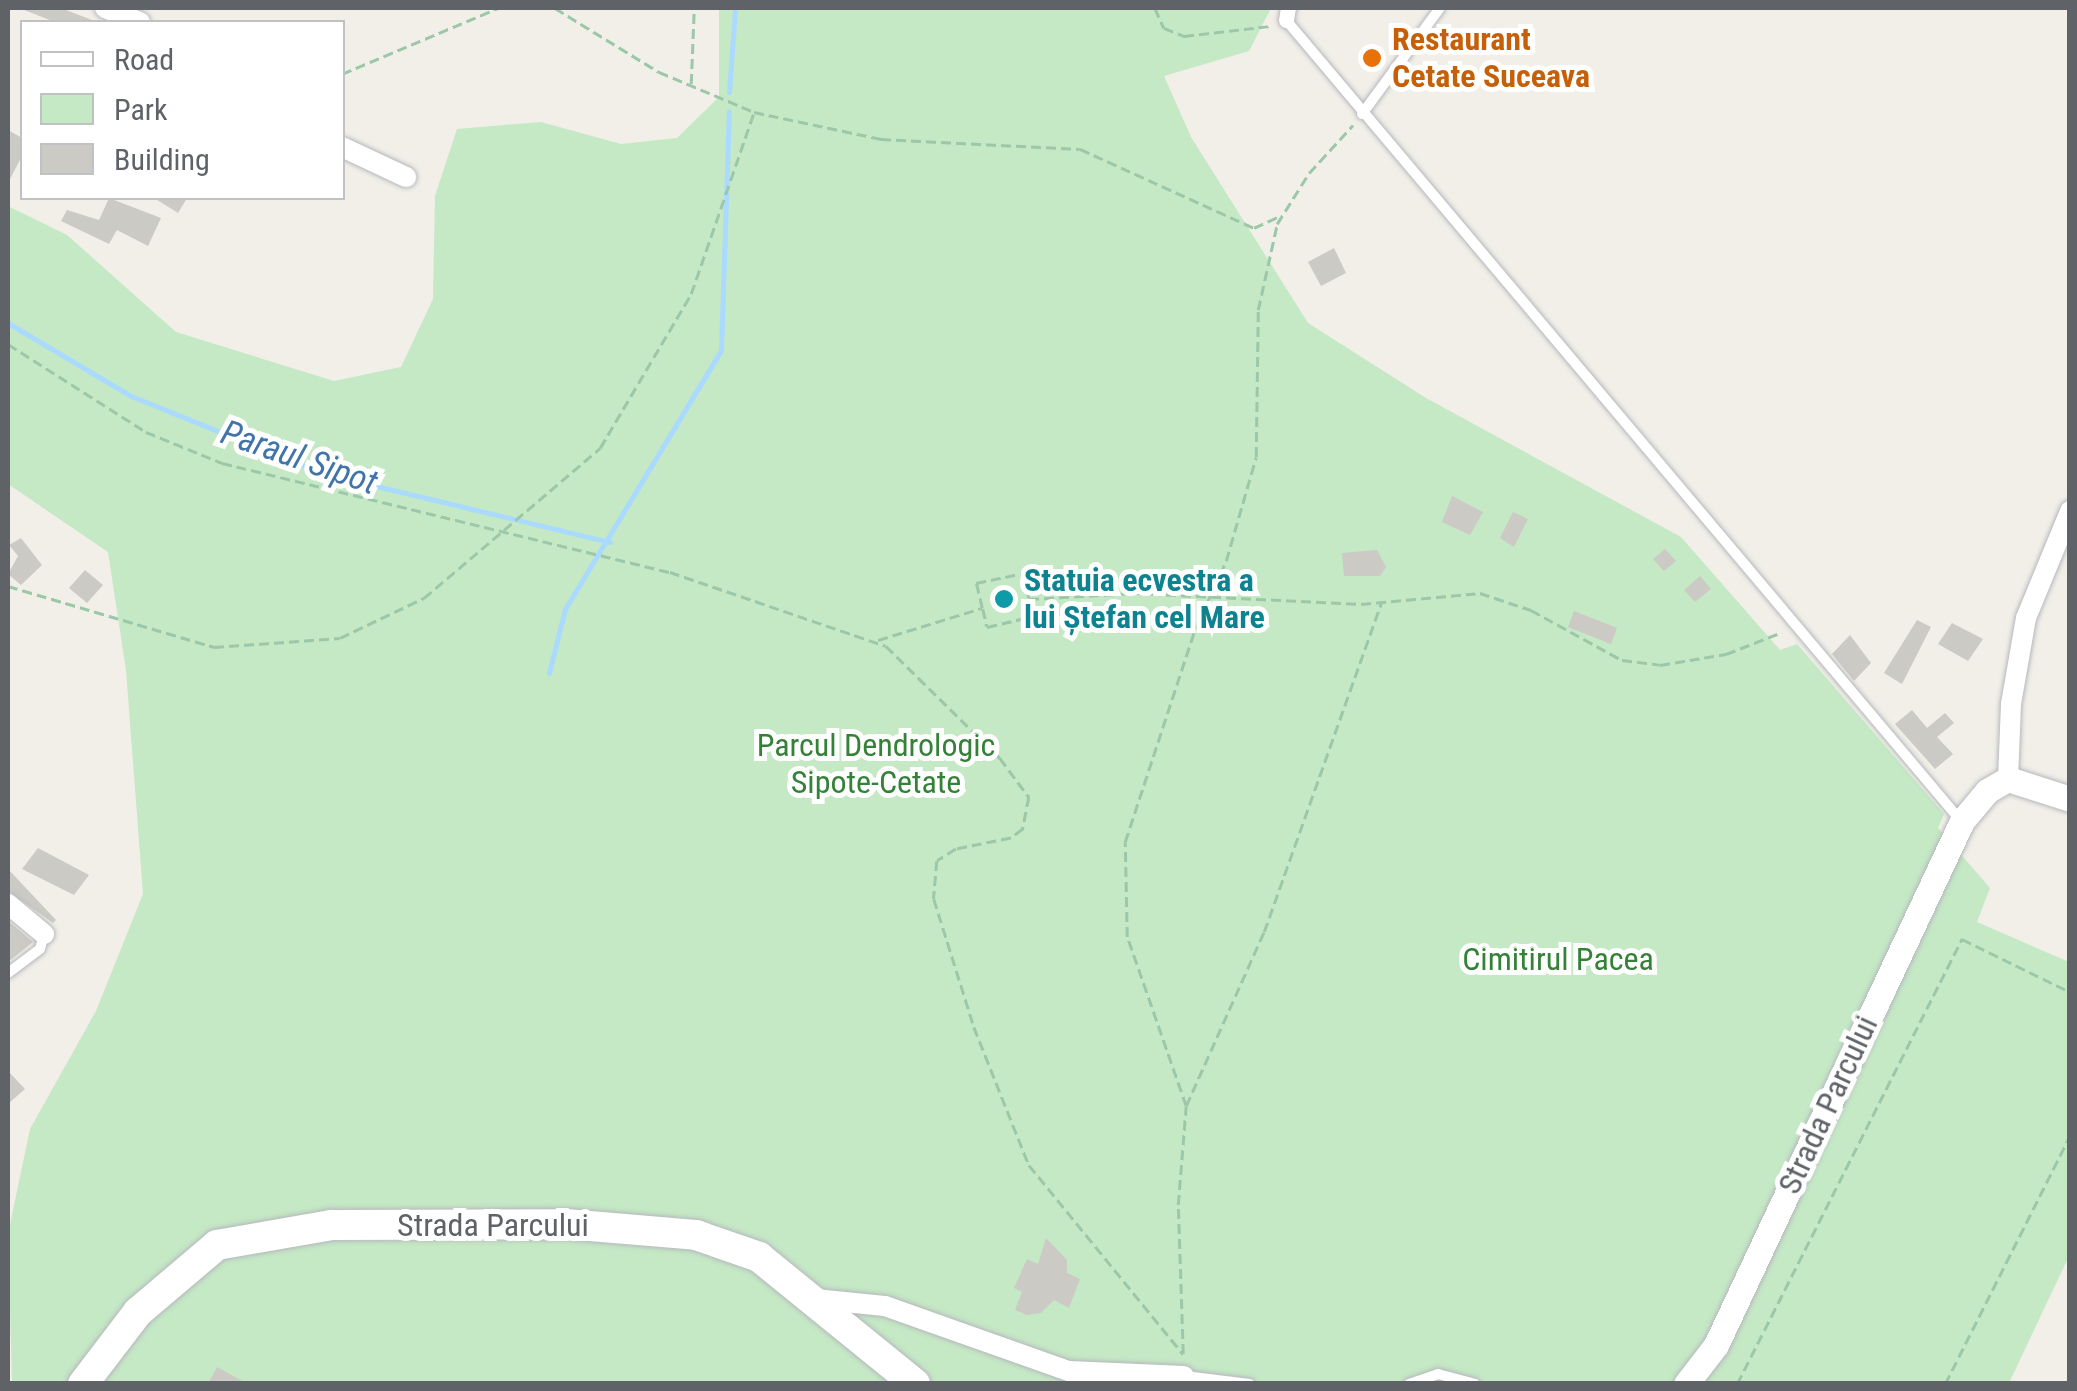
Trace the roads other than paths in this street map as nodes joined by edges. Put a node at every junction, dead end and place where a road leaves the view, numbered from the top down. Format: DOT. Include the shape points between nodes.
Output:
graph roads {
  1 [pos="105,8"];
  2 [pos="1440,8"];
  3 [pos="1287,14"];
  4 [pos="135,20"];
  5 [pos="1362,114"];
  6 [pos="345,148"];
  7 [pos="406,177"];
  8 [pos="2070,511"];
  9 [pos="2008,779"];
  10 [pos="2070,799"];
  11 [pos="1962,822"];
  12 [pos="8,904"];
  13 [pos="44,934"];
  14 [pos="8,973"];
  15 [pos="815,1300"];
  16 [pos="1184,1376"];
  17 [pos="84,1384"];
  18 [pos="915,1384"];
  19 [pos="1250,1384"];
  20 [pos="1408,1384"];
  21 [pos="1474,1384"];
  22 [pos="1686,1384"];
  1 -- 4 [label="street"];
  2 -- 5 [label="lane"];
  3 -- 5 [label="lane"];
  5 -- 11 [label="lane"];
  6 -- 7 [label="street"];
  8 -- 9 [label="street" via="2026,618 2011,704"];
  9 -- 10 [label="street"];
  9 -- 11 [label="street, Strada Parcului" via="1986,791"];
  11 -- 22 [label="street, Strada Parcului" via="1716,1345"];
  12 -- 13 [label="street"];
  13 -- 14 [label="lane" via="40,949"];
  15 -- 16 [label="street" via="885,1306 1069,1371"];
  15 -- 17 [label="main road, Strada Parcului" via="759,1257 660,1229 296,1229 231,1241 195,1258 138,1312"];
  15 -- 18 [label="main road, Strada Parcului"];
  16 -- 19 [label="lane"];
  20 -- 21 [label="lane" via="1438,1374"];
}
